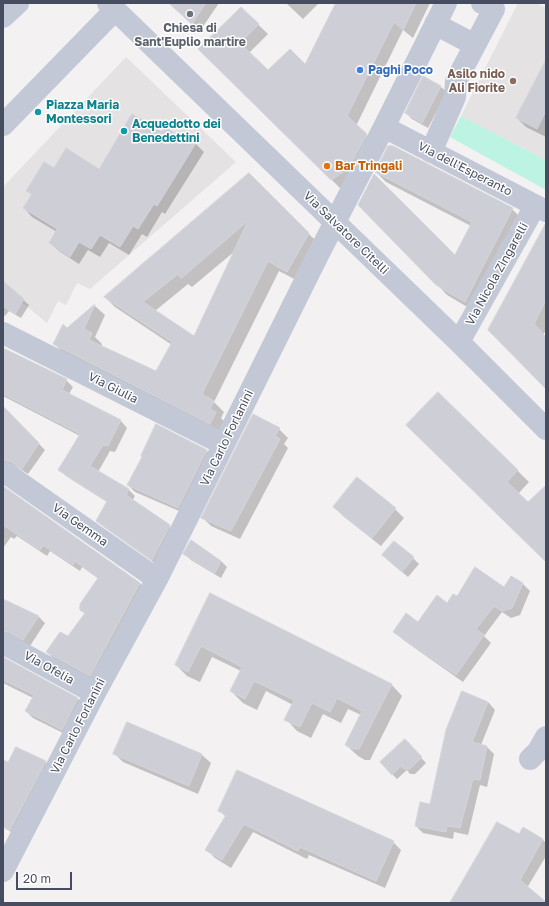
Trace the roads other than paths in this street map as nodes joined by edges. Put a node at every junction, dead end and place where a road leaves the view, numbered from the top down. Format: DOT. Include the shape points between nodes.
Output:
graph roads {
  1 [pos="18,3"];
  2 [pos="446,3"];
  3 [pos="482,3"];
  4 [pos="112,7"];
  5 [pos="3,17"];
  6 [pos="435,24"];
  7 [pos="475,45"];
  8 [pos="3,125"];
  9 [pos="384,127"];
  10 [pos="431,152"];
  11 [pos="540,208"];
  12 [pos="335,222"];
  13 [pos="3,333"];
  14 [pos="459,342"];
  15 [pos="546,429"];
  16 [pos="224,444"];
  17 [pos="3,471"];
  18 [pos="157,579"];
  19 [pos="3,642"];
  20 [pos="95,693"];
  21 [pos="546,737"];
  22 [pos="530,759"];
  23 [pos="3,871"];
  1 -- 5 [label="street"];
  2 -- 6 [label="street, Via Carlo Forlanini"];
  3 -- 7 [label="street" via="494,10"];
  4 -- 8 [label="street"];
  4 -- 12 [label="street, Via Salvatore Citelli"];
  6 -- 7 [label="street"];
  6 -- 9 [label="street, Via Carlo Forlanini"];
  7 -- 10 [label="street" via="456,81 455,97"];
  9 -- 10 [label="street, Via dell'Esperanto"];
  9 -- 12 [label="street, Via Carlo Forlanini"];
  10 -- 11 [label="street, Via dell'Esperanto"];
  11 -- 14 [label="street, Via Nicola Zingarelli"];
  12 -- 14 [label="street, Via Salvatore Citelli"];
  12 -- 16 [label="street, Via Carlo Forlanini"];
  13 -- 16 [label="street, Via Giulia"];
  14 -- 15 [label="street, Via Salvatore Citelli"];
  16 -- 18 [label="street, Via Carlo Forlanini"];
  17 -- 18 [label="street, Via Gemma"];
  18 -- 20 [label="street, Via Carlo Forlanini"];
  19 -- 20 [label="street, Via Ofelia"];
  20 -- 23 [label="street, Via Carlo Forlanini"];
  21 -- 22 [label="street"];
}
